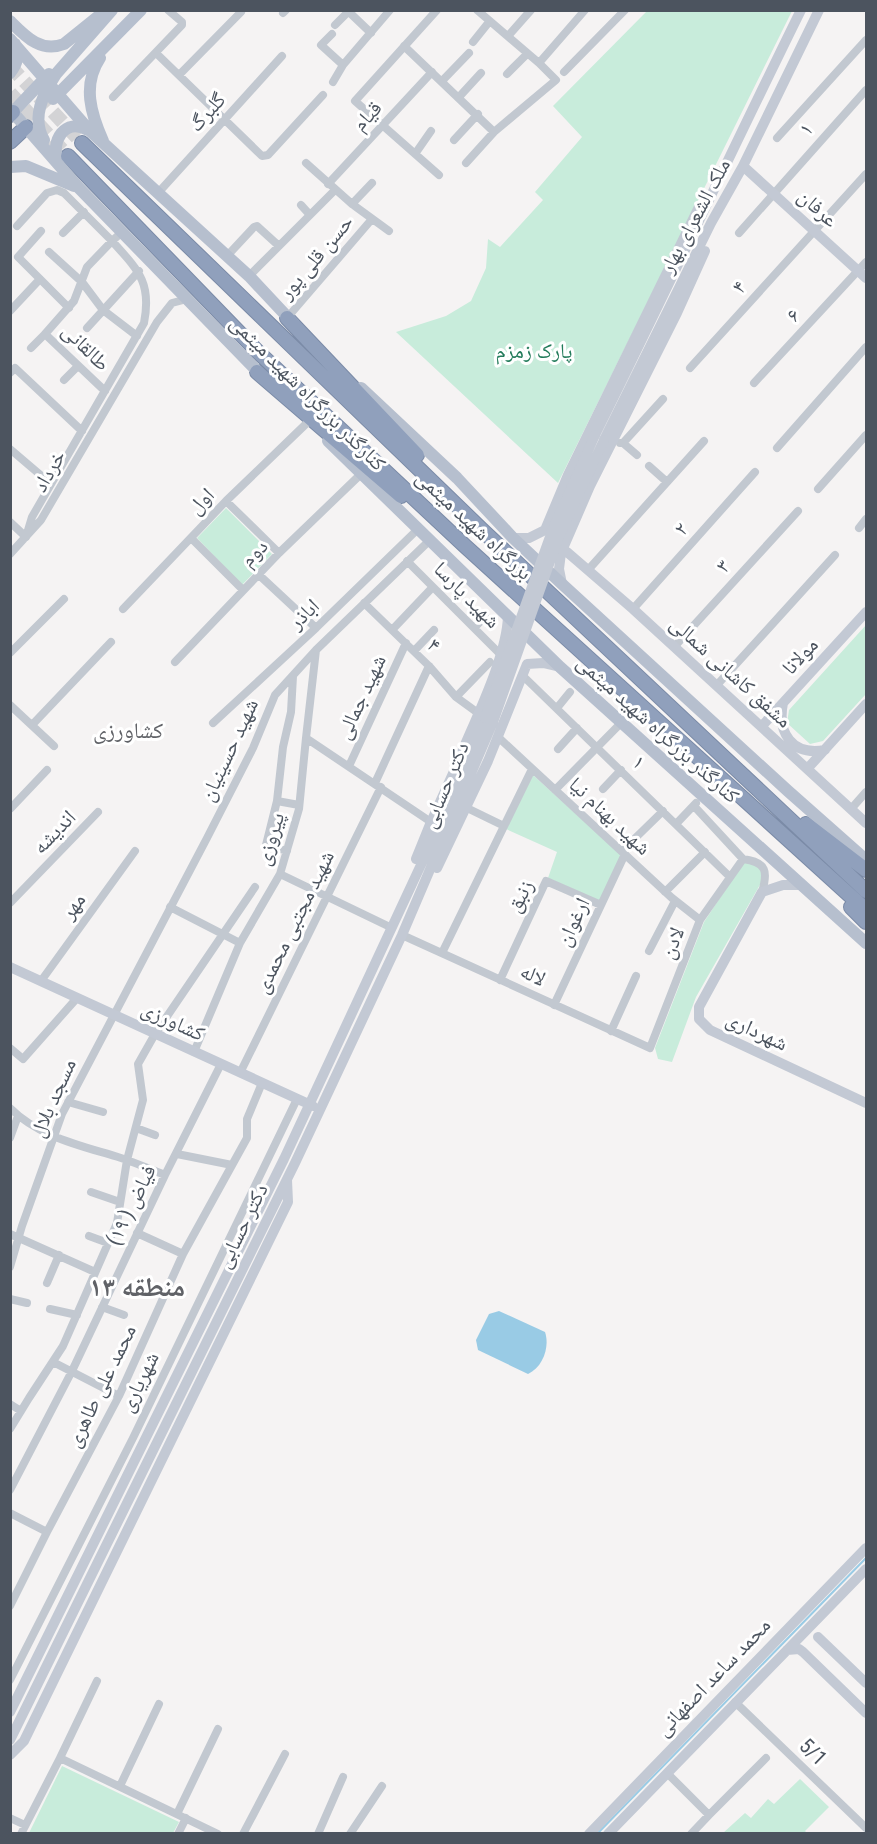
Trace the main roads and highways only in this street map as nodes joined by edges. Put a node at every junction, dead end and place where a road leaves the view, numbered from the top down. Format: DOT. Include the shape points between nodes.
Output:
graph roads {
  1 [pos="109,10"];
  2 [pos="141,10"];
  3 [pos="801,10"];
  4 [pos="819,10"];
  5 [pos="10,21"];
  6 [pos="113,39"];
  7 [pos="12,40"];
  8 [pos="10,73"];
  9 [pos="47,81"];
  10 [pos="36,88"];
  11 [pos="58,94"];
  12 [pos="12,112"];
  13 [pos="38,114"];
  14 [pos="25,125"];
  15 [pos="89,130"];
  16 [pos="10,141"];
  17 [pos="82,143"];
  18 [pos="105,145"];
  19 [pos="64,161"];
  20 [pos="724,166"];
  21 [pos="743,166"];
  22 [pos="10,167"];
  23 [pos="79,188"];
  24 [pos="862,274"];
  25 [pos="288,318"];
  26 [pos="257,372"];
  27 [pos="609,440"];
  28 [pos="481,529"];
  29 [pos="545,530"];
  30 [pos="513,538"];
  31 [pos="465,546"];
  32 [pos="566,548"];
  33 [pos="562,584"];
  34 [pos="867,612"];
  35 [pos="508,616"];
  36 [pos="502,652"];
  37 [pos="527,664"];
  38 [pos="560,667"];
  39 [pos="783,702"];
  40 [pos="867,704"];
  41 [pos="485,718"];
  42 [pos="762,726"];
  43 [pos="825,750"];
  44 [pos="808,768"];
  45 [pos="735,769"];
  46 [pos="724,780"];
  47 [pos="867,823"];
  48 [pos="867,860"];
  49 [pos="867,870"];
  50 [pos="801,885"];
  51 [pos="867,891"];
  52 [pos="867,910"];
  53 [pos="867,922"];
  54 [pos="390,927"];
  55 [pos="402,935"];
  56 [pos="867,943"];
  57 [pos="11,968"];
  58 [pos="867,1103"];
  59 [pos="308,1104"];
  60 [pos="320,1109"];
  61 [pos="287,1178"];
  62 [pos="867,1548"];
  63 [pos="864,1575"];
  64 [pos="816,1620"];
  65 [pos="818,1636"];
  66 [pos="787,1650"];
  67 [pos="803,1652"];
  68 [pos="867,1683"];
  69 [pos="10,1712"];
  70 [pos="867,1713"];
  71 [pos="10,1740"];
  72 [pos="10,1755"];
  73 [pos="589,1833"];
  74 [pos="608,1833"];
  1 -- 5 [label="main road" via="56,47 36,43"];
  1 -- 9 [label="main road"];
  2 -- 6 [label="main road"];
  3 -- 20 [label="main road, ملک الشعرای بهار"];
  4 -- 21 [label="main road, ملک الشعرای بهار"];
  6 -- 11 [label="main road"];
  6 -- 18 [label="main road" via="94,66 89,100"];
  7 -- 8 [label="main road" via="18,52"];
  7 -- 9 [label="main road, کنارگذر بزرگراه شهید میثمی"];
  7 -- 10 [label="main road" via="32,70"];
  9 -- 10 [label="main road"];
  9 -- 11 [label="main road, کنارگذر بزرگراه شهید میثمی"];
  9 -- 13 [label="main road"];
  10 -- 12 [label="main road"];
  10 -- 14 [label="main road"];
  11 -- 13 [label="main road"];
  11 -- 15 [label="main road, کنارگذر بزرگراه شهید میثمی"];
  12 -- 14 [label="main road, کنارگذر بزرگراه شهید میثمی"];
  13 -- 14 [label="main road"];
  13 -- 19 [label="main road" via="40,133"];
  14 -- 16 [label="highway"];
  14 -- 19 [label="main road, کنارگذر بزرگراه شهید میثمی"];
  15 -- 18 [label="main road, کنارگذر بزرگراه شهید میثمی"];
  15 -- 19 [label="main road" via="73,126 59,134 55,152"];
  17 -- 28 [label="highway, بزرگراه شهید میثمی"];
  18 -- 25 [label="main road, کنارگذر بزرگراه شهید میثمی" via="249,276"];
  19 -- 23 [label="main road, کنارگذر بزرگراه شهید میثمی"];
  19 -- 31 [label="highway, بزرگراه شهید میثمی" via="258,352"];
  20 -- 27 [label="main road, ملک الشعرای بهار" via="660,305"];
  20 -- 29 [label="main road" via="687,230"];
  21 -- 24 [label="main road, عرفان"];
  21 -- 27 [label="main road, ملک الشعرای بهار" via="711,223"];
  22 -- 23 [label="main road" via="26,166"];
  23 -- 26 [label="main road, کنارگذر بزرگراه شهید میثمی" via="117,237 187,299"];
  25 -- 28 [label="highway" via="448,488"];
  25 -- 30 [label="main road, کنارگذر بزرگراه شهید میثمی" via="457,478"];
  26 -- 31 [label="highway" via="384,483"];
  26 -- 35 [label="main road, کنارگذر بزرگراه شهید میثمی"];
  27 -- 32 [label="main road"];
  27 -- 41 [label="main road, bridge" via="551,534"];
  28 -- 45 [label="highway, بزرگراه شهید میثمی"];
  29 -- 30 [label="main road" via="529,538"];
  29 -- 32 [label="main road, مشفق کاشانی شمالی" via="550,539"];
  30 -- 33 [label="main road, کنارگذر بزرگراه شهید میثمی"];
  31 -- 46 [label="highway, بزرگراه شهید میثمی"];
  32 -- 33 [label="main road" via="561,553 559,569"];
  32 -- 42 [label="main road, مشفق کاشانی شمالی"];
  33 -- 48 [label="main road, کنارگذر بزرگراه شهید میثمی"];
  34 -- 39 [label="main road, مولانا"];
  35 -- 36 [label="main road"];
  35 -- 38 [label="main road, کنارگذر بزرگراه شهید میثمی"];
  36 -- 37 [label="main road" via="513,647 519,649"];
  36 -- 41 [label="main road"];
  37 -- 38 [label="main road"];
  37 -- 55 [label="main road" via="467,808"];
  38 -- 50 [label="main road, کنارگذر بزرگراه شهید میثمی" via="698,801"];
  39 -- 42 [label="main road, مولانا"];
  39 -- 43 [label="main road" via="781,724 785,735 802,750"];
  40 -- 43 [label="main road"];
  41 -- 54 [label="main road, دکتر حسابی"];
  41 -- 54 [label="main road" via="431,822"];
  41 -- 55 [label="main road, دکتر حسابی"];
  42 -- 44 [label="main road, مشفق کاشانی شمالی"];
  43 -- 44 [label="main road"];
  44 -- 47 [label="main road, مشفق کاشانی شمالی"];
  45 -- 49 [label="highway"];
  45 -- 51 [label="highway, بزرگراه شهید میثمی"];
  46 -- 52 [label="highway, بزرگراه شهید میثمی"];
  46 -- 53 [label="highway" via="745,806"];
  50 -- 56 [label="main road, کنارگذر بزرگراه شهید میثمی"];
  50 -- 58 [label="main road, شهرداری" via="783,885 762,892 699,1006 699,1019 710,1030"];
  54 -- 59 [label="main road, دکتر حسابی"];
  55 -- 60 [label="main road, دکتر حسابی"];
  57 -- 59 [label="main road, کشاورزی"];
  59 -- 60 [label="main road, کشاورزی"];
  59 -- 69 [label="main road, دکتر حسابی"];
  60 -- 61 [label="main road, دکتر حسابی"];
  61 -- 71 [label="main road, دکتر حسابی"];
  61 -- 72 [label="main road" via="288,1202 24,1741"];
  62 -- 73 [label="main road, محمد ساعد اصفهانی"];
  63 -- 64 [label="main road, محمد ساعد اصفهانی"];
  64 -- 65 [label="main road"];
  64 -- 66 [label="main road, محمد ساعد اصفهانی"];
  65 -- 67 [label="main road" via="805,1639"];
  65 -- 68 [label="main road"];
  66 -- 67 [label="main road"];
  66 -- 74 [label="main road, محمد ساعد اصفهانی"];
  67 -- 70 [label="main road"];
}
